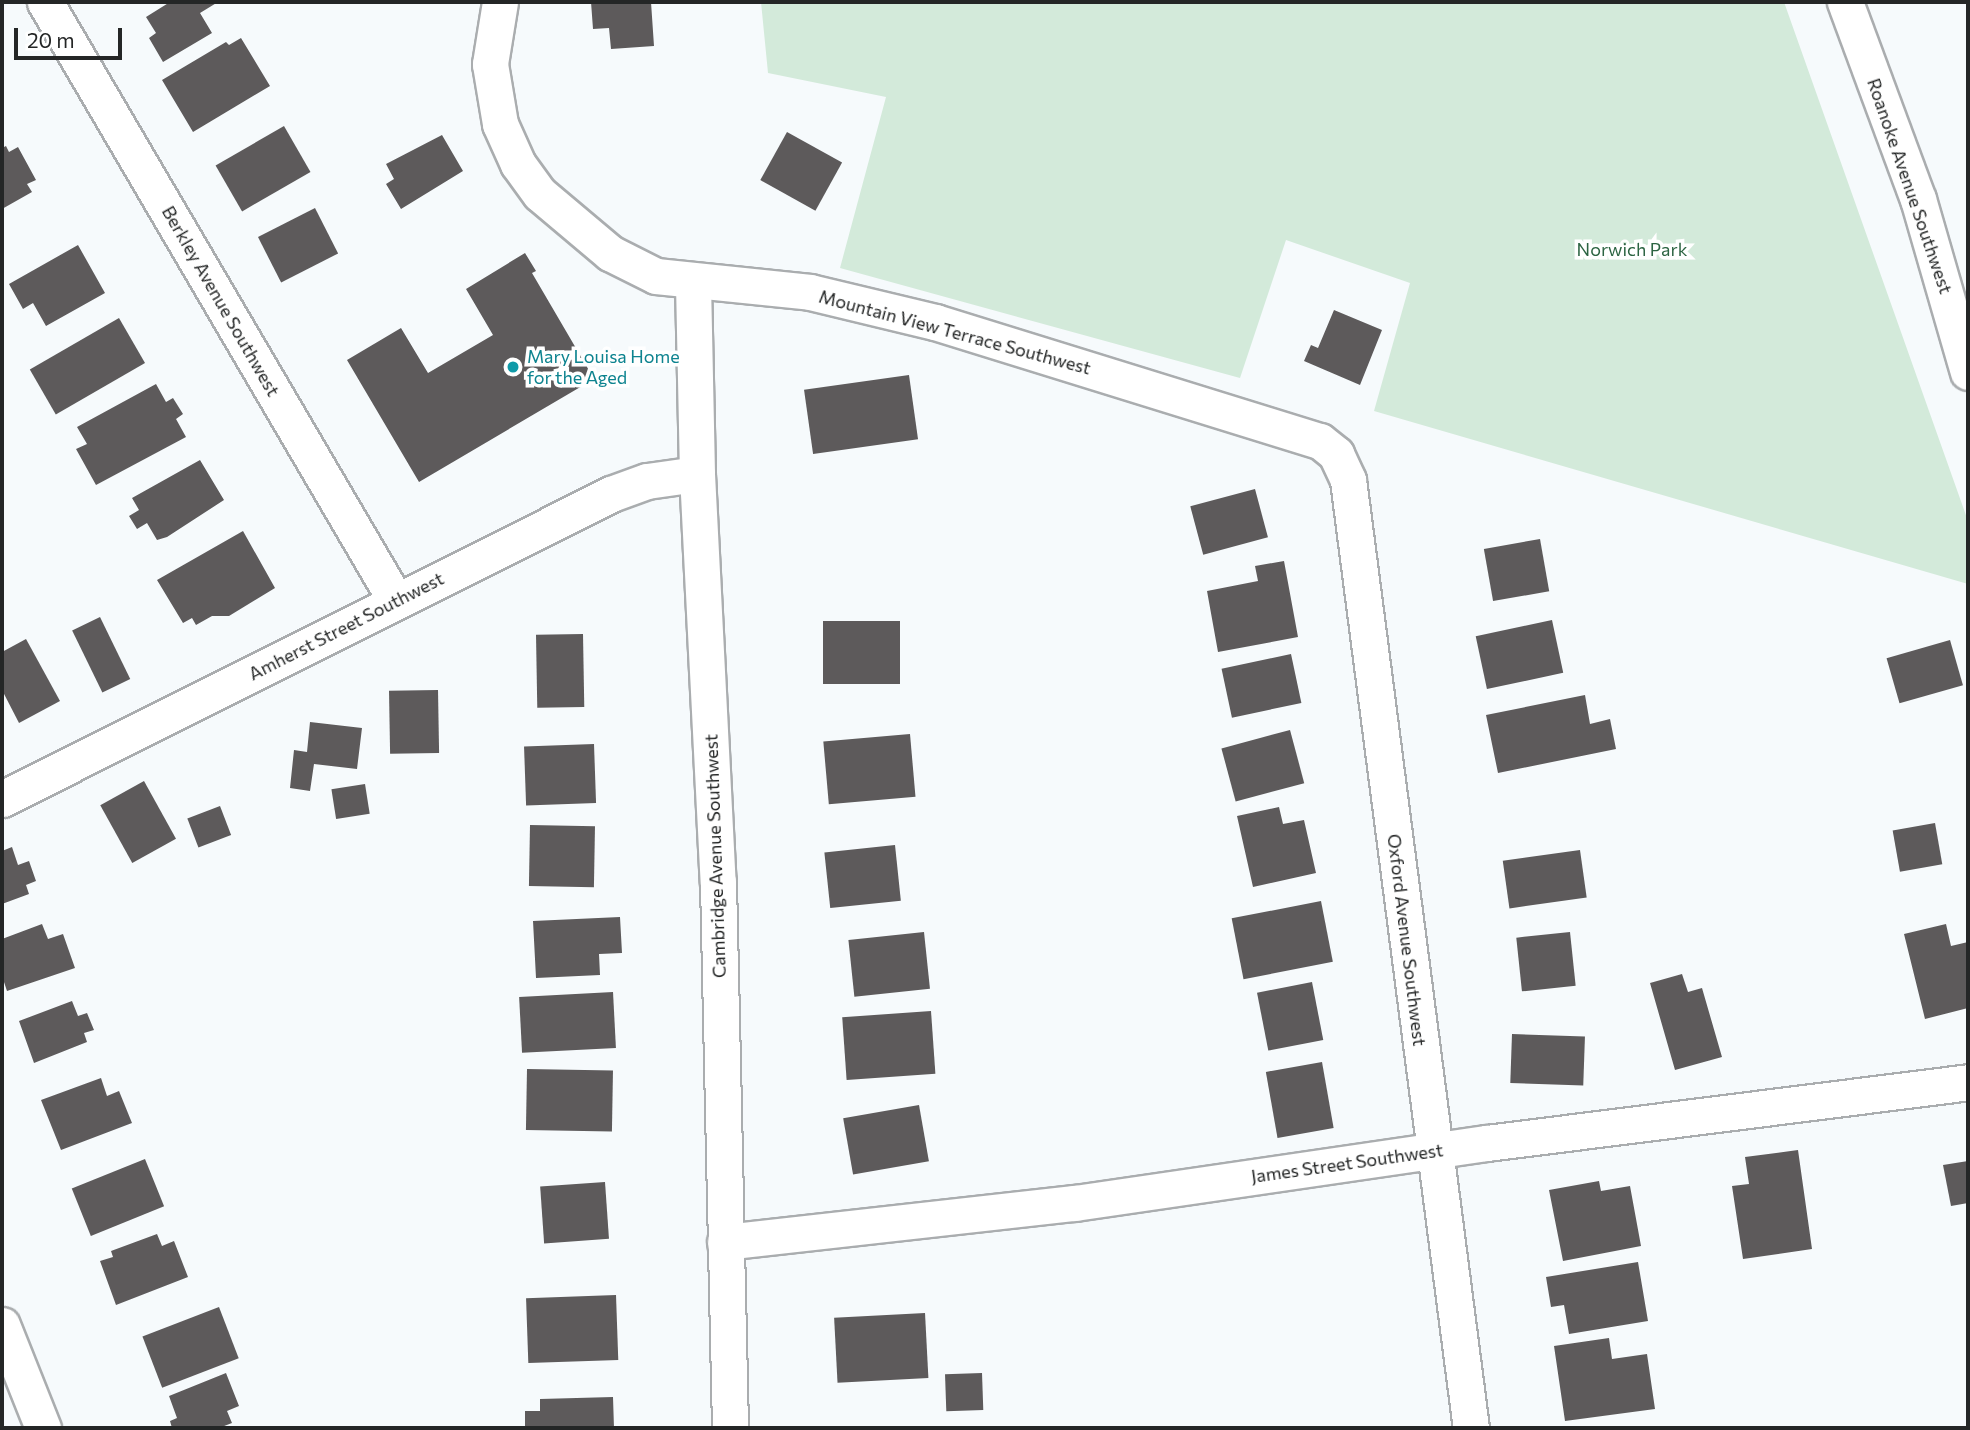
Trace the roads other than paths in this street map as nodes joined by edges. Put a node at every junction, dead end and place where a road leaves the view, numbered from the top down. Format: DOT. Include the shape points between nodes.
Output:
graph roads {
  1 [pos="45,2"];
  2 [pos="499,2"];
  3 [pos="1846,2"];
  4 [pos="693,283"];
  5 [pos="1968,372"];
  6 [pos="1336,454"];
  7 [pos="697,474"];
  8 [pos="396,601"];
  9 [pos="2,799"];
  10 [pos="1968,1082"];
  11 [pos="1431,1152"];
  12 [pos="725,1242"];
  13 [pos="2,1325"];
  14 [pos="43,1428"];
  15 [pos="730,1428"];
  16 [pos="1471,1428"];
  1 -- 8 [label="street, Berkley Avenue Southwest"];
  2 -- 4 [label="street, Mountain View Terrace Southwest" via="491,83 500,124 518,164 540,194 610,253 656,276"];
  3 -- 5 [label="street, Roanoke Avenue Southwest" via="1918,199"];
  4 -- 6 [label="street, Mountain View Terrace Southwest" via="777,286 935,323 1320,441"];
  4 -- 7 [label="street, Cambridge Avenue Southwest"];
  6 -- 11 [label="street, Oxford Avenue Southwest" via="1348,480"];
  7 -- 8 [label="street, Amherst Street Southwest" via="647,481 611,494"];
  7 -- 12 [label="street, Cambridge Avenue Southwest" via="718,883"];
  8 -- 9 [label="street, Amherst Street Southwest"];
  10 -- 11 [label="street, James Street Southwest"];
  11 -- 12 [label="street, James Street Southwest" via="1076,1203"];
  11 -- 16 [label="street, Oxford Avenue Southwest"];
  12 -- 15 [label="street, Cambridge Avenue Southwest"];
  13 -- 14 [label="street"];
}
